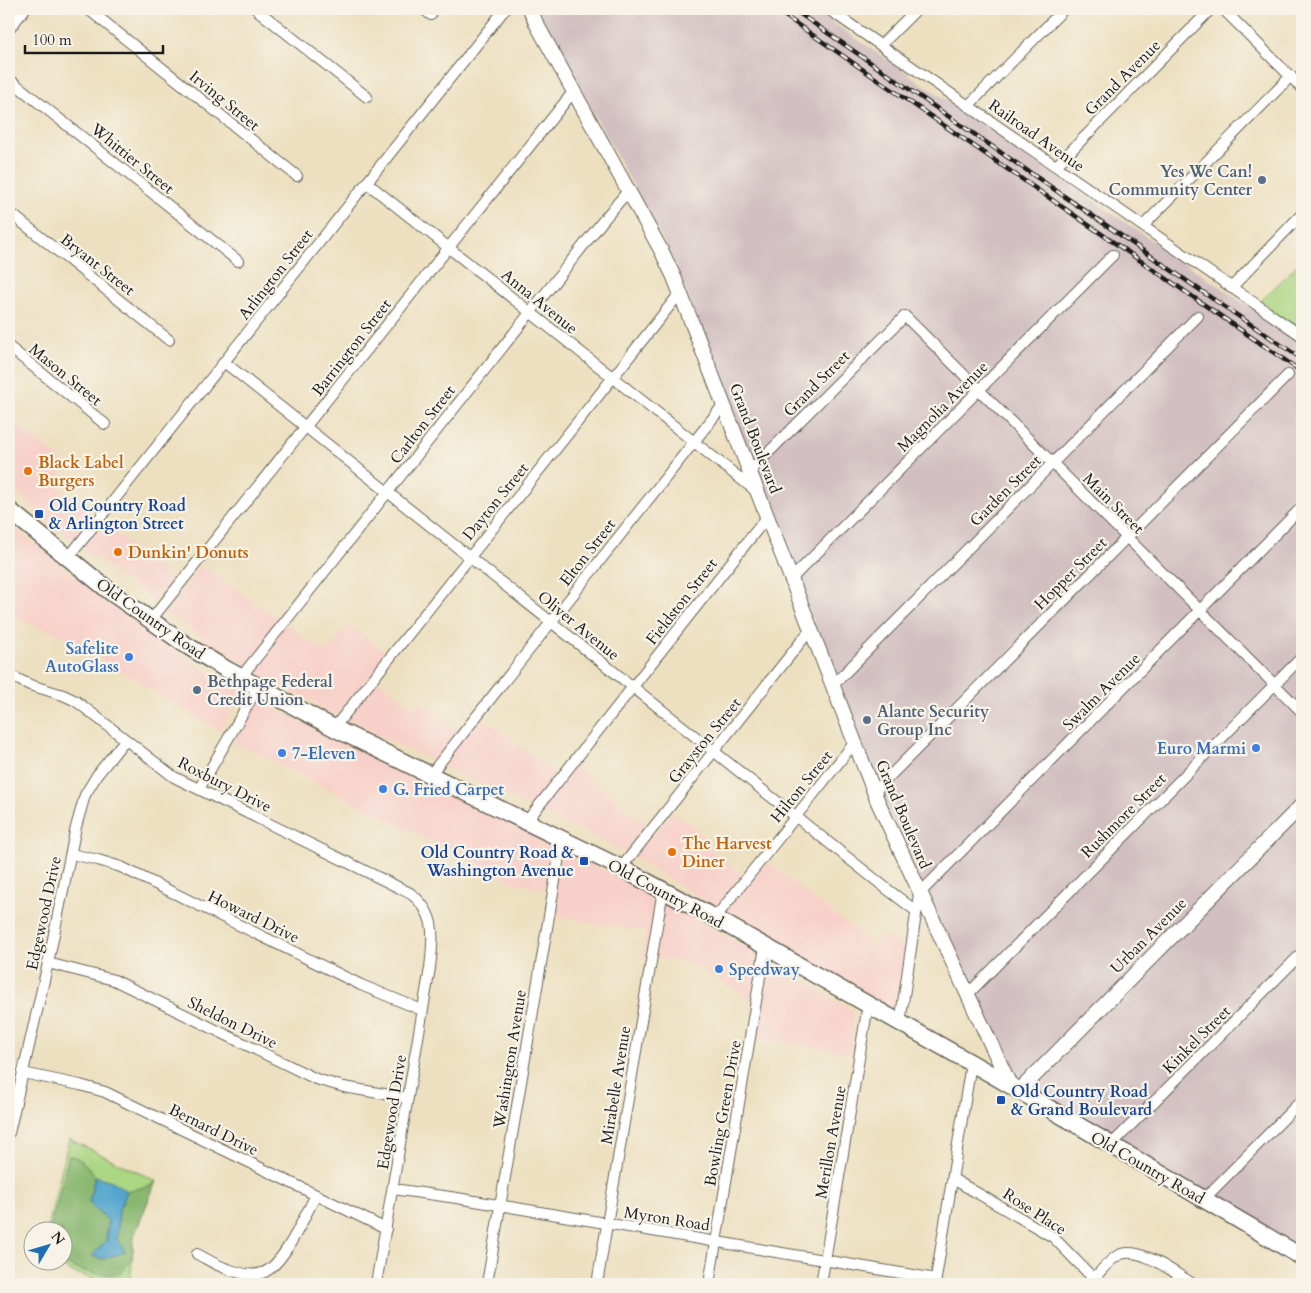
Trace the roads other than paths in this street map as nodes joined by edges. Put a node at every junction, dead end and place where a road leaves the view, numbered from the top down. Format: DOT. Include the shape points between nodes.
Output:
graph roads {
  1 [pos="25,9"];
  2 [pos="88,9"];
  3 [pos="256,9"];
  4 [pos="505,9"];
  5 [pos="530,9"];
  6 [pos="828,9"];
  7 [pos="917,9"];
  8 [pos="1064,9"];
  9 [pos="1211,9"];
  10 [pos="1222,9"];
  11 [pos="9,29"];
  12 [pos="881,45"];
  13 [pos="1291,76"];
  14 [pos="9,79"];
  15 [pos="1302,88"];
  16 [pos="573,92"];
  17 [pos="367,96"];
  18 [pos="968,106"];
  19 [pos="1056,166"];
  20 [pos="297,176"];
  21 [pos="367,183"];
  22 [pos="628,191"];
  23 [pos="9,212"];
  24 [pos="1302,214"];
  25 [pos="1143,226"];
  26 [pos="449,248"];
  27 [pos="1113,254"];
  28 [pos="238,261"];
  29 [pos="1231,288"];
  30 [pos="680,293"];
  31 [pos="530,312"];
  32 [pos="905,316"];
  33 [pos="1198,316"];
  34 [pos="1302,336"];
  35 [pos="169,340"];
  36 [pos="9,347"];
  37 [pos="224,362"];
  38 [pos="1288,375"];
  39 [pos="612,378"];
  40 [pos="979,390"];
  41 [pos="724,404"];
  42 [pos="106,424"];
  43 [pos="307,427"];
  44 [pos="694,442"];
  45 [pos="1053,464"];
  46 [pos="750,471"];
  47 [pos="388,492"];
  48 [pos="758,492"];
  49 [pos="1302,507"];
  50 [pos="9,510"];
  51 [pos="767,517"];
  52 [pos="1127,537"];
  53 [pos="469,557"];
  54 [pos="68,558"];
  55 [pos="792,578"];
  56 [pos="1201,611"];
  57 [pos="152,620"];
  58 [pos="551,622"];
  59 [pos="811,630"];
  60 [pos="1302,657"];
  61 [pos="9,675"];
  62 [pos="241,677"];
  63 [pos="1275,684"];
  64 [pos="833,685"];
  65 [pos="258,687"];
  66 [pos="632,687"];
  67 [pos="1302,712"];
  68 [pos="334,728"];
  69 [pos="125,740"];
  70 [pos="855,742"];
  71 [pos="714,752"];
  72 [pos="430,775"];
  73 [pos="199,789"];
  74 [pos="874,792"];
  75 [pos="1302,804"];
  76 [pos="796,817"];
  77 [pos="526,822"];
  78 [pos="562,839"];
  79 [pos="71,854"];
  80 [pos="621,868"];
  81 [pos="663,890"];
  82 [pos="920,894"];
  83 [pos="916,911"];
  84 [pos="430,916"];
  85 [pos="715,918"];
  86 [pos="765,947"];
  87 [pos="1302,953"];
  88 [pos="48,963"];
  89 [pos="966,995"];
  90 [pos="868,1005"];
  91 [pos="422,1010"];
  92 [pos="900,1023"];
  93 [pos="971,1064"];
  94 [pos="23,1073"];
  95 [pos="1014,1088"];
  96 [pos="407,1098"];
  97 [pos="1302,1100"];
  98 [pos="9,1133"];
  99 [pos="1111,1145"];
  100 [pos="953,1179"];
  101 [pos="393,1189"];
  102 [pos="316,1196"];
  103 [pos="1204,1200"];
  104 [pos="500,1206"];
  105 [pos="607,1224"];
  106 [pos="386,1229"];
  107 [pos="716,1241"];
  108 [pos="1300,1252"];
  109 [pos="197,1254"];
  110 [pos="825,1260"];
  111 [pos="936,1282"];
  112 [pos="1092,1282"];
  113 [pos="376,1284"];
  114 [pos="487,1284"];
  115 [pos="597,1284"];
  116 [pos="709,1284"];
  117 [pos="821,1284"];
  118 [pos="1193,1284"];
  1 -- 11 [label="street"];
  2 -- 20 [label="street, Irving Street"];
  3 -- 17 [label="street"];
  4 -- 21 [label="street, Arlington Street"];
  5 -- 16 [label="street, Grand Boulevard"];
  6 -- 12 [label="street, Railroad Avenue"];
  7 -- 12 [label="street"];
  8 -- 18 [label="street"];
  9 -- 19 [label="street, Grand Avenue"];
  10 -- 13 [label="street"];
  12 -- 18 [label="street, Railroad Avenue"];
  13 -- 15 [label="street"];
  13 -- 25 [label="street"];
  14 -- 28 [label="street, Whittier Street"];
  16 -- 22 [label="street, Grand Boulevard"];
  16 -- 26 [label="street, Barrington Street"];
  18 -- 19 [label="street, Railroad Avenue"];
  19 -- 25 [label="street, Railroad Avenue"];
  21 -- 26 [label="street, Anna Avenue"];
  21 -- 37 [label="street, Arlington Street"];
  22 -- 30 [label="street, Grand Boulevard" via="662,252"];
  22 -- 31 [label="street, Carlton Street"];
  23 -- 35 [label="street, Bryant Street"];
  24 -- 29 [label="street"];
  25 -- 29 [label="street, Railroad Avenue"];
  26 -- 31 [label="street, Anna Avenue"];
  26 -- 43 [label="street, Barrington Street"];
  27 -- 40 [label="street, Magnolia Avenue"];
  29 -- 34 [label="street, Railroad Avenue"];
  30 -- 39 [label="street, Dayton Street"];
  30 -- 41 [label="street, Grand Boulevard"];
  31 -- 39 [label="street, Anna Avenue"];
  31 -- 47 [label="street, Carlton Street"];
  32 -- 40 [label="street, Main Street"];
  32 -- 46 [label="street, Grand Street"];
  33 -- 45 [label="street, Garden Street"];
  36 -- 42 [label="street, Mason Street"];
  37 -- 43 [label="street, Oliver Avenue"];
  37 -- 54 [label="street, Arlington Street"];
  38 -- 52 [label="street, Hopper Street"];
  39 -- 44 [label="street, Anna Avenue"];
  39 -- 53 [label="street, Dayton Street"];
  40 -- 45 [label="street, Main Street"];
  40 -- 55 [label="street, Magnolia Avenue"];
  41 -- 44 [label="street"];
  41 -- 46 [label="street, Grand Boulevard"];
  43 -- 47 [label="street, Oliver Avenue"];
  43 -- 57 [label="street, Barrington Street"];
  44 -- 48 [label="street, Anna Avenue"];
  44 -- 58 [label="street, Elton Street"];
  45 -- 52 [label="street, Main Street"];
  45 -- 64 [label="street, Garden Street"];
  46 -- 48 [label="street, Grand Boulevard"];
  47 -- 53 [label="street, Oliver Avenue"];
  47 -- 62 [label="street, Carlton Street"];
  48 -- 51 [label="street, Grand Boulevard"];
  49 -- 56 [label="street, Swalm Avenue"];
  50 -- 54 [label="main road, Old Country Road"];
  51 -- 55 [label="street, Grand Boulevard"];
  51 -- 66 [label="street, Fieldston Street"];
  52 -- 56 [label="street, Main Street"];
  52 -- 74 [label="street, Hopper Street"];
  53 -- 58 [label="street, Oliver Avenue"];
  53 -- 68 [label="street, Dayton Street"];
  54 -- 57 [label="main road, Old Country Road"];
  55 -- 59 [label="street, Grand Boulevard"];
  56 -- 63 [label="street, Main Street"];
  56 -- 82 [label="street, Swalm Avenue"];
  57 -- 62 [label="main road, Old Country Road" via="186,645"];
  58 -- 66 [label="street, Oliver Avenue"];
  58 -- 72 [label="street, Elton Street"];
  59 -- 64 [label="street, Grand Boulevard"];
  59 -- 71 [label="street, Grayston Street"];
  60 -- 63 [label="street, Rushmore Street"];
  61 -- 69 [label="street, Roxbury Drive" via="76,701"];
  62 -- 65 [label="main road, Old Country Road"];
  63 -- 67 [label="street, Main Street"];
  63 -- 89 [label="street, Rushmore Street"];
  64 -- 70 [label="street, Grand Boulevard"];
  65 -- 68 [label="main road, Old Country Road"];
  65 -- 73 [label="street"];
  66 -- 71 [label="street, Oliver Avenue"];
  66 -- 77 [label="street, Fieldston Street"];
  68 -- 72 [label="main road, Old Country Road"];
  69 -- 73 [label="street, Roxbury Drive" via="174,777"];
  69 -- 79 [label="street, Edgewood Drive" via="85,795"];
  70 -- 74 [label="street, Grand Boulevard"];
  70 -- 76 [label="street, Hilton Street"];
  71 -- 76 [label="street, Oliver Avenue"];
  71 -- 80 [label="street, Grayston Street"];
  72 -- 77 [label="main road, Old Country Road"];
  73 -- 84 [label="street, Roxbury Drive" via="410,893"];
  74 -- 82 [label="street, Grand Boulevard"];
  75 -- 95 [label="street, Urban Avenue"];
  76 -- 83 [label="street, Oliver Avenue"];
  76 -- 85 [label="street, Hilton Street"];
  77 -- 78 [label="main road, Old Country Road"];
  78 -- 80 [label="main road, Old Country Road"];
  78 -- 104 [label="street, Washington Avenue"];
  79 -- 88 [label="street, Edgewood Drive"];
  79 -- 91 [label="street, Howard Drive" via="121,867 361,985"];
  80 -- 81 [label="main road, Old Country Road"];
  81 -- 85 [label="main road, Old Country Road"];
  81 -- 105 [label="street, Mirabelle Avenue"];
  82 -- 83 [label="street, Grand Boulevard"];
  82 -- 89 [label="street, Grand Boulevard"];
  83 -- 92 [label="street, Grand Boulevard"];
  84 -- 91 [label="street, Edgewood Drive" via="434,935"];
  85 -- 86 [label="main road, Old Country Road"];
  86 -- 90 [label="main road, Old Country Road"];
  86 -- 107 [label="street, Bowling Green Drive"];
  87 -- 99 [label="street, Kinkel Street"];
  88 -- 94 [label="street, Edgewood Drive"];
  88 -- 96 [label="street, Sheldon Drive" via="114,980 316,1079"];
  89 -- 95 [label="street, Grand Boulevard"];
  90 -- 92 [label="main road, Old Country Road"];
  90 -- 110 [label="street, Merillon Avenue"];
  91 -- 96 [label="street, Edgewood Drive"];
  92 -- 93 [label="main road, Old Country Road"];
  93 -- 95 [label="main road, Old Country Road"];
  93 -- 100 [label="street"];
  94 -- 98 [label="street, Edgewood Drive"];
  94 -- 102 [label="street, Bernard Drive" via="105,1092"];
  95 -- 99 [label="main road, Old Country Road"];
  96 -- 101 [label="street, Edgewood Drive"];
  97 -- 103 [label="street"];
  99 -- 103 [label="main road, Old Country Road"];
  100 -- 111 [label="street"];
  100 -- 112 [label="street, Rose Place" via="1053,1237"];
  101 -- 104 [label="street, Myron Road"];
  101 -- 106 [label="street, Edgewood Drive"];
  102 -- 106 [label="street, Bernard Drive"];
  102 -- 109 [label="street" via="284,1254 274,1267 264,1273 227,1269"];
  103 -- 108 [label="main road, Old Country Road"];
  104 -- 105 [label="street, Myron Road"];
  104 -- 114 [label="street, Washington Avenue"];
  105 -- 107 [label="street, Myron Road"];
  105 -- 115 [label="street, Mirabelle Avenue"];
  106 -- 113 [label="street, Edgewood Drive"];
  107 -- 110 [label="street, Myron Road"];
  107 -- 116 [label="street, Bowling Green Drive"];
  110 -- 111 [label="street, Myron Road"];
  110 -- 117 [label="street, Merillon Avenue"];
  112 -- 118 [label="street" via="1118,1255 1128,1253 1140,1254"];
}
